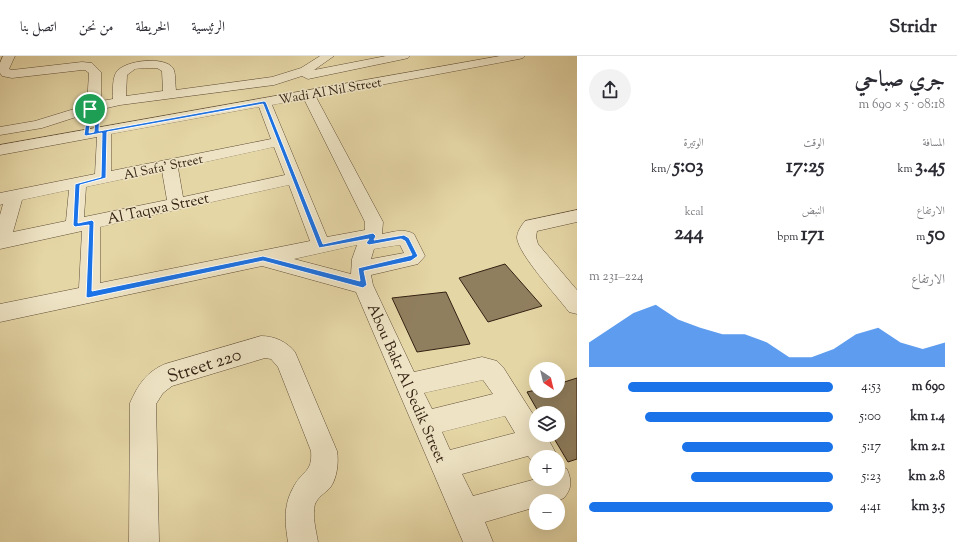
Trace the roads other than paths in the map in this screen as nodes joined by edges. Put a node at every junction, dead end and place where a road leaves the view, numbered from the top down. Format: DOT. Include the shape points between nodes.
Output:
graph roads {
  1 [pos="9,56"];
  2 [pos="328,56"];
  3 [pos="518,56"];
  4 [pos="496,58"];
  5 [pos="384,59"];
  6 [pos="410,59"];
  7 [pos="352,64"];
  8 [pos="310,67"];
  9 [pos="83,76"];
  10 [pos="0,83"];
  11 [pos="360,85"];
  12 [pos="308,94"];
  13 [pos="170,95"];
  14 [pos="144,98"];
  15 [pos="120,101"];
  16 [pos="264,102"];
  17 [pos="90,109"];
  18 [pos="156,122"];
  19 [pos="141,125"];
  20 [pos="0,131"];
  21 [pos="96,133"];
  22 [pos="279,142"];
  23 [pos="0,150"];
  24 [pos="169,164"];
  25 [pos="103,178"];
  26 [pos="294,179"];
  27 [pos="78,184"];
  28 [pos="7,198"];
  29 [pos="176,203"];
  30 [pos="577,216"];
  31 [pos="83,224"];
  32 [pos="371,239"];
  33 [pos="0,242"];
  34 [pos="321,246"];
  35 [pos="263,258"];
  36 [pos="362,277"];
  37 [pos="88,295"];
  38 [pos="577,305"];
  39 [pos="0,313"];
  40 [pos="408,385"];
  41 [pos="511,402"];
  42 [pos="425,424"];
  43 [pos="540,449"];
  44 [pos="444,465"];
  45 [pos="556,486"];
  46 [pos="466,513"];
  47 [pos="144,542"];
  48 [pos="303,542"];
  49 [pos="478,542"];
  1 -- 17 [label="street" via="3,68 6,73 28,67 92,68 95,72"];
  2 -- 8 [label="street"];
  3 -- 4 [label="street, Wadi Al Nil Street"];
  4 -- 11 [label="street, Wadi Al Nil Street"];
  5 -- 6 [label="street"];
  5 -- 7 [label="street"];
  7 -- 8 [label="street"];
  7 -- 11 [label="street"];
  8 -- 13 [label="street" via="275,83 232,90"];
  9 -- 10 [label="street" via="76,72"];
  11 -- 12 [label="street, Wadi Al Nil Street"];
  12 -- 16 [label="street, Wadi Al Nil Street"];
  12 -- 32 [label="street" via="374,222 375,229"];
  13 -- 14 [label="street"];
  13 -- 15 [label="street" via="169,73 166,67 152,64 129,67 122,72"];
  14 -- 15 [label="street"];
  14 -- 18 [label="street"];
  14 -- 19 [label="street"];
  15 -- 17 [label="street"];
  16 -- 18 [label="street, Wadi Al Nil Street"];
  16 -- 22 [label="street"];
  17 -- 20 [label="street" via="49,122"];
  17 -- 21 [label="street"];
  18 -- 19 [label="street, Wadi Al Nil Street"];
  19 -- 21 [label="street, Wadi Al Nil Street"];
  21 -- 23 [label="street, Wadi Al Nil Street"];
  21 -- 25 [label="street"];
  22 -- 24 [label="street, Al Safa' Street"];
  22 -- 26 [label="street"];
  24 -- 25 [label="street, Al Safa' Street"];
  24 -- 29 [label="street"];
  25 -- 27 [label="street, Al Safa' Street"];
  26 -- 29 [label="street, Al Taqwa Street"];
  26 -- 34 [label="street"];
  27 -- 28 [label="street, Al Safa' Street"];
  27 -- 31 [label="street"];
  28 -- 33 [label="street"];
  29 -- 31 [label="street, Al Taqwa Street"];
  30 -- 38 [label="street" via="531,226 526,232 530,248"];
  31 -- 33 [label="street, Al Taqwa Street"];
  31 -- 37 [label="street"];
  32 -- 34 [label="street"];
  32 -- 36 [label="street" via="364,250"];
  32 -- 36 [label="street" via="404,237 415,256"];
  34 -- 35 [label="street"];
  35 -- 36 [label="street"];
  35 -- 37 [label="street"];
  36 -- 40 [label="street, Abou Bakr Al Sedik Street"];
  37 -- 39 [label="street"];
  40 -- 41 [label="street" via="486,368 492,372"];
  40 -- 42 [label="street, Abou Bakr Al Sedik Street"];
  41 -- 42 [label="street"];
  41 -- 43 [label="street"];
  42 -- 44 [label="street, Abou Bakr Al Sedik Street"];
  43 -- 44 [label="street"];
  44 -- 46 [label="street, Abou Bakr Al Sedik Street"];
  45 -- 46 [label="street"];
  46 -- 49 [label="street, Abou Bakr Al Sedik Street"];
  47 -- 48 [label="street, Street 220" via="142,403 148,392 155,382 165,376 269,346 283,354 287,360 324,451 321,477 312,483 300,504 298,517"];
}
